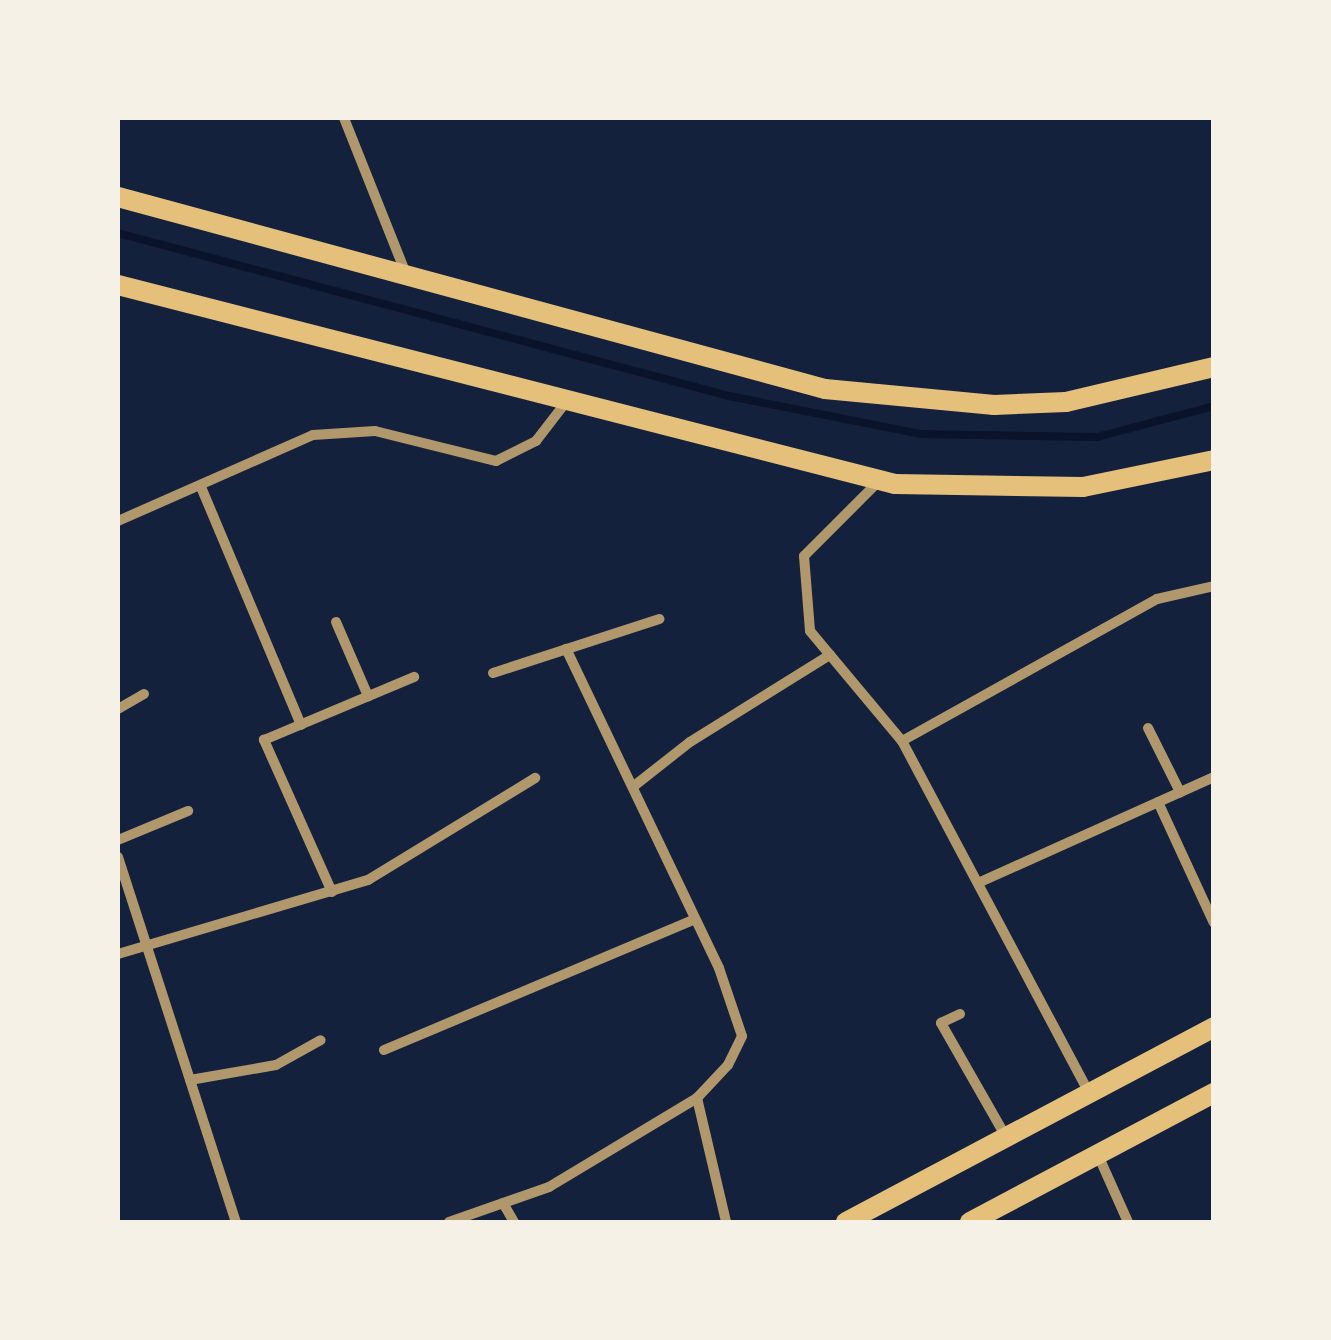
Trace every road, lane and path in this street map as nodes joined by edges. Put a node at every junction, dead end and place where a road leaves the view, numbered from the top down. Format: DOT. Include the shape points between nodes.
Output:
graph roads {
  1 [pos="344,118"];
  2 [pos="118,197"];
  3 [pos="406,274"];
  4 [pos="118,286"];
  5 [pos="1214,368"];
  6 [pos="566,402"];
  7 [pos="1214,460"];
  8 [pos="880,481"];
  9 [pos="202,487"];
  10 [pos="118,521"];
  11 [pos="1214,586"];
  12 [pos="659,619"];
  13 [pos="336,622"];
  14 [pos="566,649"];
  15 [pos="830,655"];
  16 [pos="493,673"];
  17 [pos="414,677"];
  18 [pos="144,694"];
  19 [pos="368,696"];
  20 [pos="118,710"];
  21 [pos="301,724"];
  22 [pos="1148,728"];
  23 [pos="902,741"];
  24 [pos="1214,777"];
  25 [pos="536,778"];
  26 [pos="634,786"];
  27 [pos="1180,792"];
  28 [pos="1158,802"];
  29 [pos="188,811"];
  30 [pos="118,840"];
  31 [pos="118,857"];
  32 [pos="978,883"];
  33 [pos="332,892"];
  34 [pos="691,920"];
  35 [pos="1214,923"];
  36 [pos="147,944"];
  37 [pos="118,954"];
  38 [pos="960,1014"];
  39 [pos="1214,1027"];
  40 [pos="321,1040"];
  41 [pos="384,1050"];
  42 [pos="190,1080"];
  43 [pos="1089,1093"];
  44 [pos="1214,1093"];
  45 [pos="698,1098"];
  46 [pos="1006,1138"];
  47 [pos="1098,1154"];
  48 [pos="502,1203"];
  49 [pos="236,1222"];
  50 [pos="449,1222"];
  51 [pos="514,1222"];
  52 [pos="726,1222"];
  53 [pos="846,1222"];
  54 [pos="970,1222"];
  55 [pos="1128,1222"];
  1 -- 3 [label="street"];
  2 -- 3 [label="main road"];
  3 -- 5 [label="main road" via="825,389 994,405 1066,402"];
  4 -- 6 [label="main road"];
  6 -- 8 [label="main road"];
  6 -- 9 [label="street" via="536,441 496,461 374,432 313,435"];
  7 -- 8 [label="main road" via="1083,487"];
  8 -- 15 [label="street" via="804,556 810,630"];
  9 -- 10 [label="street"];
  9 -- 21 [label="street"];
  11 -- 23 [label="street" via="1157,599"];
  12 -- 14 [label="street"];
  13 -- 19 [label="street"];
  14 -- 16 [label="street"];
  14 -- 26 [label="street"];
  15 -- 23 [label="street"];
  15 -- 26 [label="street" via="690,742"];
  17 -- 19 [label="street"];
  18 -- 20 [label="street"];
  19 -- 21 [label="street"];
  21 -- 33 [label="street" via="264,740"];
  22 -- 27 [label="street"];
  23 -- 32 [label="street"];
  24 -- 27 [label="street"];
  25 -- 33 [label="street" via="368,880"];
  26 -- 34 [label="street"];
  27 -- 28 [label="street"];
  28 -- 32 [label="street"];
  28 -- 35 [label="street"];
  29 -- 30 [label="street"];
  31 -- 36 [label="street"];
  32 -- 43 [label="street"];
  33 -- 36 [label="street"];
  34 -- 41 [label="street"];
  34 -- 45 [label="street" via="719,968 742,1036"];
  36 -- 37 [label="street"];
  36 -- 42 [label="street"];
  38 -- 46 [label="street" via="941,1024"];
  39 -- 43 [label="main road"];
  40 -- 42 [label="street" via="276,1065"];
  42 -- 49 [label="street"];
  43 -- 46 [label="main road"];
  44 -- 47 [label="main road"];
  45 -- 48 [label="street" via="548,1187"];
  45 -- 52 [label="street"];
  46 -- 53 [label="main road"];
  47 -- 54 [label="main road"];
  47 -- 55 [label="street"];
  48 -- 50 [label="street"];
  48 -- 51 [label="street"];
}
